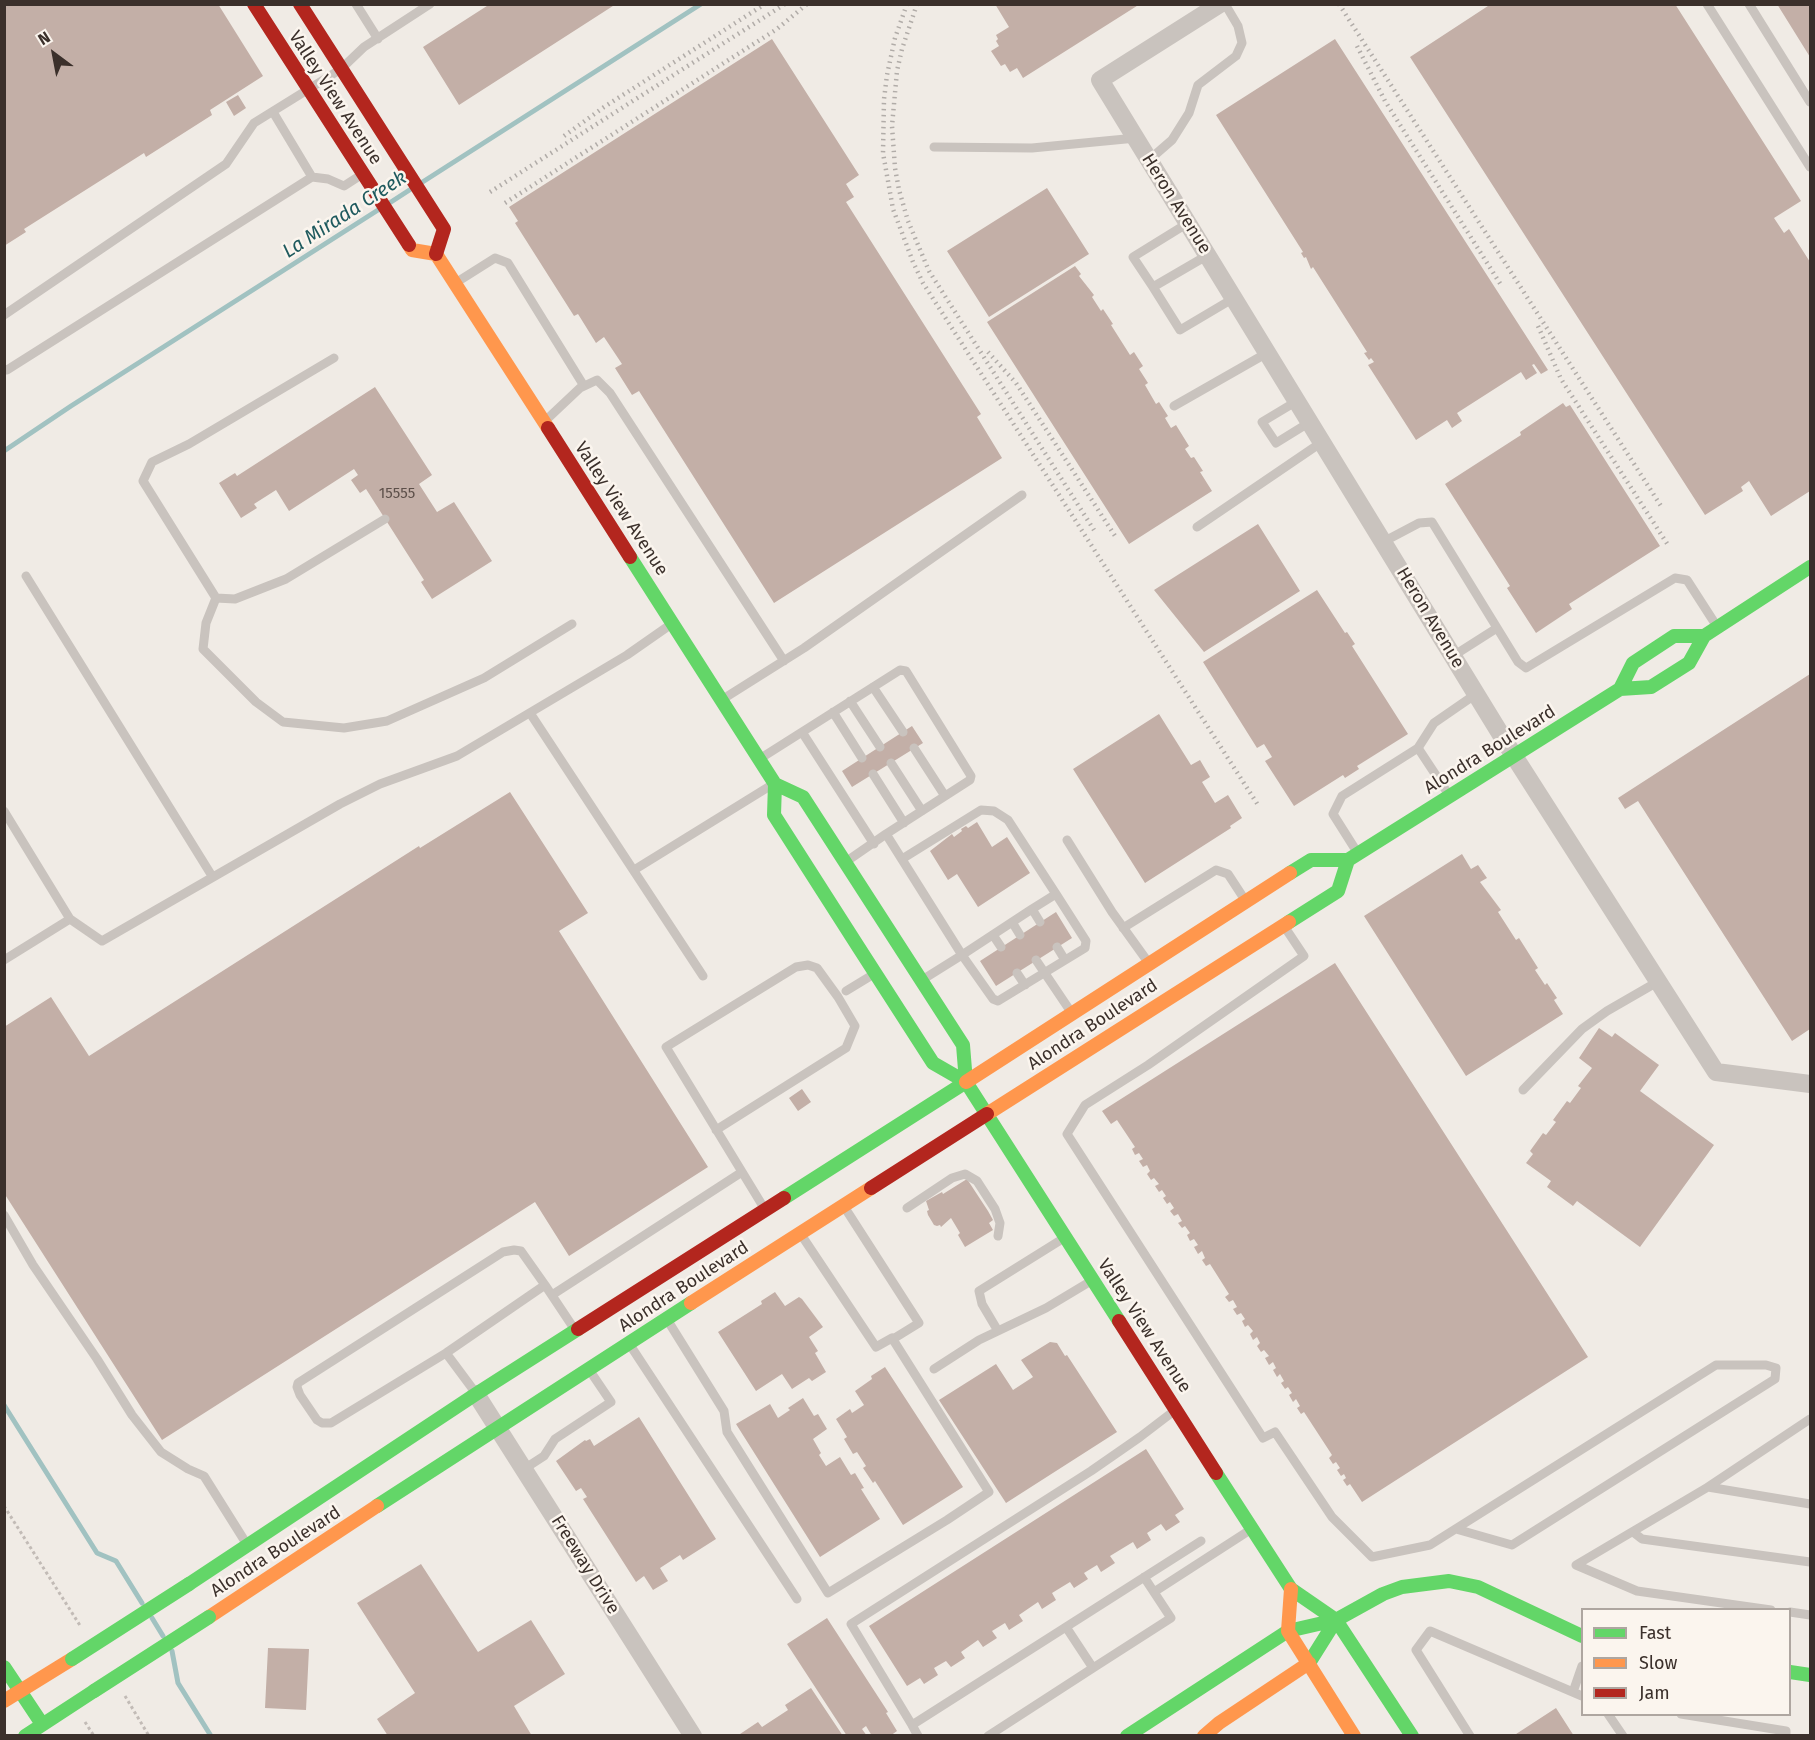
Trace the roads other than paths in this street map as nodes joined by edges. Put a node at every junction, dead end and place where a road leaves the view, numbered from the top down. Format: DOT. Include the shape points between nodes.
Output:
graph roads {
  1 [pos="254,4"];
  2 [pos="300,4"];
  3 [pos="356,4"];
  4 [pos="1220,4"];
  5 [pos="1225,4"];
  6 [pos="1707,4"];
  7 [pos="1749,4"];
  8 [pos="428,5"];
  9 [pos="378,39"];
  10 [pos="341,69"];
  11 [pos="309,90"];
  12 [pos="1810,102"];
  13 [pos="273,112"];
  14 [pos="1136,138"];
  15 [pos="934,147"];
  16 [pos="1149,160"];
  17 [pos="1810,167"];
  18 [pos="312,177"];
  19 [pos="366,179"];
  20 [pos="1188,223"];
  21 [pos="436,254"];
  22 [pos="1208,255"];
  23 [pos="455,283"];
  24 [pos="1153,287"];
  25 [pos="1234,298"];
  26 [pos="4,315"];
  27 [pos="1267,353"];
  28 [pos="334,358"];
  29 [pos="4,369"];
  30 [pos="584,386"];
  31 [pos="1297,400"];
  32 [pos="1174,406"];
  33 [pos="543,422"];
  34 [pos="1310,422"];
  35 [pos="1322,442"];
  36 [pos="1022,495"];
  37 [pos="385,519"];
  38 [pos="1197,527"];
  39 [pos="1383,542"];
  40 [pos="1810,567"];
  41 [pos="26,576"];
  42 [pos="216,598"];
  43 [pos="572,624"];
  44 [pos="672,624"];
  45 [pos="1718,627"];
  46 [pos="1497,628"];
  47 [pos="1704,636"];
  48 [pos="1453,656"];
  49 [pos="784,661"];
  50 [pos="873,687"];
  51 [pos="1620,689"];
  52 [pos="1476,694"];
  53 [pos="721,700"];
  54 [pos="850,701"];
  55 [pos="530,712"];
  56 [pos="833,712"];
  57 [pos="802,732"];
  58 [pos="903,732"];
  59 [pos="880,747"];
  60 [pos="914,748"];
  61 [pos="1418,748"];
  62 [pos="1514,756"];
  63 [pos="862,758"];
  64 [pos="759,759"];
  65 [pos="891,763"];
  66 [pos="873,774"];
  67 [pos="775,784"];
  68 [pos="945,796"];
  69 [pos="1450,796"];
  70 [pos="4,811"];
  71 [pos="922,811"];
  72 [pos="904,823"];
  73 [pos="886,834"];
  74 [pos="1067,840"];
  75 [pos="874,844"];
  76 [pos="1353,857"];
  77 [pos="902,859"];
  78 [pos="845,862"];
  79 [pos="634,870"];
  80 [pos="212,876"];
  81 [pos="1056,894"];
  82 [pos="1246,902"];
  83 [pos="1032,909"];
  84 [pos="70,919"];
  85 [pos="1012,922"];
  86 [pos="1040,922"];
  87 [pos="1283,925"];
  88 [pos="1123,928"];
  89 [pos="993,935"];
  90 [pos="1020,935"];
  91 [pos="1001,947"];
  92 [pos="1057,947"];
  93 [pos="962,955"];
  94 [pos="4,960"];
  95 [pos="1036,960"];
  96 [pos="1065,960"];
  97 [pos="1149,964"];
  98 [pos="1045,972"];
  99 [pos="1017,973"];
  100 [pos="703,976"];
  101 [pos="869,977"];
  102 [pos="921,981"];
  103 [pos="1659,981"];
  104 [pos="1025,985"];
  105 [pos="846,991"];
  106 [pos="1072,1014"];
  107 [pos="966,1083"];
  108 [pos="1810,1084"];
  109 [pos="1523,1090"];
  110 [pos="987,1114"];
  111 [pos="716,1130"];
  112 [pos="742,1172"];
  113 [pos="844,1206"];
  114 [pos="907,1208"];
  115 [pos="765,1210"];
  116 [pos="4,1215"];
  117 [pos="800,1234"];
  118 [pos="998,1236"];
  119 [pos="1066,1237"];
  120 [pos="1093,1280"];
  121 [pos="545,1285"];
  122 [pos="552,1295"];
  123 [pos="666,1319"];
  124 [pos="576,1331"];
  125 [pos="998,1331"];
  126 [pos="893,1339"];
  127 [pos="628,1343"];
  128 [pos="446,1353"];
  129 [pos="589,1369"];
  130 [pos="934,1369"];
  131 [pos="476,1394"];
  132 [pos="1176,1410"];
  133 [pos="1810,1419"];
  134 [pos="498,1427"];
  135 [pos="524,1469"];
  136 [pos="1708,1487"];
  137 [pos="1810,1504"];
  138 [pos="1252,1528"];
  139 [pos="1456,1529"];
  140 [pos="1633,1532"];
  141 [pos="1201,1541"];
  142 [pos="248,1545"];
  143 [pos="1810,1562"];
  144 [pos="1144,1577"];
  145 [pos="1291,1588"];
  146 [pos="1154,1592"];
  147 [pos="796,1599"];
  148 [pos="1758,1608"];
  149 [pos="1791,1612"];
  150 [pos="1810,1615"];
  151 [pos="1336,1620"];
  152 [pos="1066,1627"];
  153 [pos="1288,1631"];
  154 [pos="1581,1636"];
  155 [pos="1309,1663"];
  156 [pos="4,1666"];
  157 [pos="1093,1668"];
  158 [pos="1791,1672"];
  159 [pos="1581,1673"];
  160 [pos="1810,1675"];
  161 [pos="20,1691"];
  162 [pos="1578,1694"];
  163 [pos="4,1701"];
  164 [pos="1609,1716"];
  165 [pos="1693,1716"];
  166 [pos="42,1724"];
  167 [pos="912,1725"];
  168 [pos="25,1736"];
  169 [pos="693,1736"];
  170 [pos="918,1736"];
  171 [pos="988,1736"];
  172 [pos="1127,1736"];
  173 [pos="1204,1736"];
  174 [pos="1354,1736"];
  175 [pos="1412,1736"];
  176 [pos="1470,1736"];
  177 [pos="1623,1736"];
  178 [pos="1786,1736"];
  1 -- 11 [label="main road, Valley View Avenue"];
  2 -- 10 [label="main road, Valley View Avenue"];
  3 -- 9 [label="lane"];
  4 -- 14 [label="street, Heron Avenue" via="1100,80"];
  5 -- 16 [label="lane" via="1238,26 1242,43 1236,56 1198,85 1189,113 1172,140"];
  6 -- 17 [label="lane"];
  7 -- 12 [label="lane"];
  8 -- 9 [label="lane"];
  9 -- 10 [label="lane" via="363,47"];
  10 -- 11 [label="lane"];
  10 -- 21 [label="main road, Valley View Avenue" via="444,229"];
  11 -- 13 [label="lane"];
  11 -- 19 [label="main road, Valley View Avenue"];
  13 -- 18 [label="lane"];
  13 -- 26 [label="lane" via="254,123 226,164"];
  14 -- 15 [label="lane" via="1032,148"];
  14 -- 16 [label="street, Heron Avenue"];
  16 -- 20 [label="street, Heron Avenue"];
  18 -- 19 [label="lane" via="344,186"];
  18 -- 29 [label="lane"];
  19 -- 21 [label="main road, Valley View Avenue" via="412,250"];
  20 -- 22 [label="street, Heron Avenue"];
  20 -- 24 [label="lane" via="1133,257"];
  21 -- 23 [label="main road, Valley View Avenue"];
  22 -- 24 [label="lane"];
  22 -- 25 [label="street, Heron Avenue"];
  23 -- 30 [label="lane" via="495,258 508,263"];
  23 -- 33 [label="main road, Valley View Avenue"];
  24 -- 25 [label="lane" via="1180,330"];
  25 -- 27 [label="street, Heron Avenue"];
  27 -- 31 [label="street, Heron Avenue"];
  27 -- 32 [label="lane"];
  28 -- 42 [label="lane" via="152,462 143,481"];
  30 -- 33 [label="lane"];
  30 -- 49 [label="lane" via="597,380 610,393"];
  31 -- 34 [label="street, Heron Avenue"];
  31 -- 34 [label="lane" via="1262,422 1276,443"];
  33 -- 44 [label="main road, Valley View Avenue"];
  34 -- 35 [label="street, Heron Avenue"];
  35 -- 38 [label="lane"];
  35 -- 39 [label="street, Heron Avenue"];
  36 -- 49 [label="lane"];
  37 -- 42 [label="lane" via="286,579 235,599"];
  39 -- 46 [label="lane" via="1419,523 1432,522"];
  39 -- 48 [label="street, Heron Avenue"];
  40 -- 45 [label="main road, Alondra Boulevard"];
  41 -- 80 [label="lane"];
  42 -- 43 [label="lane" via="206,623 203,648 256,702 283,722 344,728 387,721 484,678"];
  44 -- 53 [label="main road, Valley View Avenue"];
  44 -- 55 [label="lane"];
  45 -- 46 [label="lane" via="1687,580 1675,578 1526,668"];
  45 -- 47 [label="main road, Alondra Boulevard"];
  46 -- 48 [label="lane"];
  47 -- 51 [label="main road, Alondra Boulevard" via="1689,663 1651,687"];
  47 -- 51 [label="main road" via="1674,636 1666,641 1633,663"];
  48 -- 52 [label="street, Heron Avenue"];
  49 -- 53 [label="lane"];
  50 -- 54 [label="lane"];
  50 -- 58 [label="lane"];
  50 -- 68 [label="lane" via="900,670 906,671 971,776"];
  51 -- 62 [label="main road, Alondra Boulevard"];
  52 -- 61 [label="lane" via="1434,723"];
  52 -- 62 [label="street, Heron Avenue"];
  53 -- 64 [label="main road, Valley View Avenue"];
  54 -- 56 [label="lane"];
  54 -- 59 [label="lane"];
  55 -- 79 [label="lane"];
  55 -- 80 [label="lane" via="457,756 380,784"];
  56 -- 57 [label="lane"];
  56 -- 63 [label="lane"];
  57 -- 64 [label="lane"];
  57 -- 75 [label="lane"];
  60 -- 68 [label="lane"];
  61 -- 69 [label="lane"];
  61 -- 76 [label="lane" via="1342,796 1333,814"];
  62 -- 69 [label="main road, Alondra Boulevard"];
  62 -- 103 [label="street, Heron Avenue"];
  64 -- 67 [label="main road, Valley View Avenue"];
  65 -- 71 [label="lane"];
  66 -- 72 [label="lane"];
  67 -- 78 [label="main road, Valley View Avenue" via="803,797"];
  67 -- 79 [label="lane"];
  67 -- 107 [label="main road, Valley View Avenue" via="774,815 852,938 933,1063"];
  68 -- 71 [label="lane"];
  69 -- 76 [label="main road, Alondra Boulevard"];
  70 -- 84 [label="lane"];
  71 -- 72 [label="lane"];
  72 -- 73 [label="lane"];
  73 -- 75 [label="lane"];
  73 -- 77 [label="lane"];
  74 -- 88 [label="lane"];
  75 -- 78 [label="lane"];
  76 -- 82 [label="main road, Alondra Boulevard" via="1311,860"];
  76 -- 87 [label="main road, Alondra Boulevard" via="1338,891"];
  77 -- 81 [label="lane" via="981,810 994,811 1008,820"];
  77 -- 93 [label="lane"];
  78 -- 102 [label="main road, Valley View Avenue"];
  79 -- 100 [label="lane"];
  80 -- 84 [label="lane" via="102,941"];
  81 -- 83 [label="lane"];
  81 -- 96 [label="lane" via="1086,941 1084,948"];
  82 -- 88 [label="lane" via="1228,874 1216,870"];
  82 -- 97 [label="main road, Alondra Boulevard"];
  83 -- 85 [label="lane"];
  83 -- 86 [label="lane"];
  84 -- 94 [label="lane"];
  85 -- 89 [label="lane"];
  85 -- 90 [label="lane"];
  87 -- 110 [label="main road, Alondra Boulevard"];
  87 -- 139 [label="lane" via="1304,956 1085,1105 1067,1134 1263,1438 1275,1432 1332,1517 1372,1557 1430,1545"];
  88 -- 97 [label="lane"];
  89 -- 91 [label="lane"];
  89 -- 93 [label="lane"];
  92 -- 96 [label="lane"];
  93 -- 102 [label="lane"];
  93 -- 104 [label="lane" via="993,999 998,1001"];
  95 -- 98 [label="lane"];
  96 -- 98 [label="lane"];
  97 -- 106 [label="main road, Alondra Boulevard"];
  98 -- 104 [label="lane"];
  98 -- 106 [label="lane"];
  99 -- 104 [label="lane"];
  101 -- 105 [label="lane"];
  102 -- 107 [label="main road, Valley View Avenue" via="963,1045"];
  103 -- 108 [label="street, Heron Avenue" via="1716,1072"];
  103 -- 109 [label="lane" via="1582,1029"];
  106 -- 107 [label="main road, Alondra Boulevard"];
  107 -- 110 [label="main road, Valley View Avenue"];
  107 -- 115 [label="main road, Alondra Boulevard"];
  110 -- 113 [label="main road, Alondra Boulevard"];
  110 -- 119 [label="main road, Valley View Avenue"];
  111 -- 111 [label="lane" via="846,1048 855,1026 817,968 808,964 796,967 666,1047"];
  111 -- 112 [label="lane"];
  112 -- 115 [label="lane"];
  112 -- 122 [label="lane"];
  113 -- 117 [label="main road, Alondra Boulevard"];
  113 -- 126 [label="lane" via="918,1323"];
  114 -- 118 [label="lane" via="952,1178 965,1174 977,1181 995,1209 1000,1223"];
  115 -- 124 [label="main road, Alondra Boulevard"];
  116 -- 142 [label="lane" via="132,1415 161,1452 204,1476"];
  117 -- 123 [label="main road, Alondra Boulevard"];
  117 -- 126 [label="lane" via="876,1347"];
  119 -- 120 [label="main road, Valley View Avenue"];
  119 -- 125 [label="lane" via="979,1291"];
  120 -- 125 [label="lane"];
  120 -- 132 [label="main road, Valley View Avenue"];
  121 -- 122 [label="lane"];
  121 -- 128 [label="lane"];
  121 -- 128 [label="lane" via="521,1251 503,1252 297,1387 317,1420 331,1423"];
  122 -- 124 [label="lane"];
  123 -- 126 [label="lane" via="724,1411 727,1432 828,1593 989,1492"];
  123 -- 127 [label="main road, Alondra Boulevard"];
  124 -- 131 [label="main road, Alondra Boulevard"];
  125 -- 130 [label="lane"];
  127 -- 129 [label="main road, Alondra Boulevard"];
  127 -- 147 [label="lane"];
  128 -- 131 [label="lane"];
  129 -- 134 [label="main road, Alondra Boulevard"];
  129 -- 135 [label="lane" via="611,1402 555,1439 544,1456"];
  131 -- 134 [label="street, Freeway Drive"];
  131 -- 142 [label="main road, Alondra Boulevard"];
  132 -- 138 [label="main road, Valley View Avenue"];
  132 -- 167 [label="lane" via="1091,1471 850,1624"];
  133 -- 136 [label="lane"];
  134 -- 135 [label="street, Freeway Drive"];
  134 -- 166 [label="main road, Alondra Boulevard, bridge"];
  135 -- 169 [label="street, Freeway Drive"];
  136 -- 137 [label="lane"];
  136 -- 140 [label="lane"];
  138 -- 145 [label="main road, Valley View Avenue"];
  138 -- 146 [label="lane"];
  139 -- 139 [label="lane" via="1512,1545 1776,1380 1776,1368 1716,1365"];
  140 -- 143 [label="lane" via="1642,1539"];
  140 -- 148 [label="lane" via="1576,1565 1637,1591"];
  141 -- 144 [label="lane"];
  142 -- 161 [label="main road, Alondra Boulevard, bridge"];
  144 -- 146 [label="lane"];
  144 -- 152 [label="lane"];
  145 -- 151 [label="main road, Valley View Avenue"];
  145 -- 153 [label="main road"];
  146 -- 157 [label="lane" via="1171,1618"];
  149 -- 150 [label="lane"];
  151 -- 153 [label="main road"];
  151 -- 154 [label="main road" via="1383,1593 1449,1581 1478,1587"];
  151 -- 155 [label="main road"];
  151 -- 175 [label="main road, Valley View Avenue"];
  152 -- 157 [label="lane"];
  152 -- 167 [label="lane"];
  153 -- 155 [label="main road"];
  153 -- 172 [label="main road"];
  155 -- 173 [label="main road"];
  155 -- 174 [label="main road"];
  156 -- 161 [label="main road"];
  157 -- 171 [label="lane"];
  158 -- 160 [label="main road"];
  159 -- 162 [label="lane"];
  161 -- 163 [label="main road, Alondra Boulevard"];
  161 -- 166 [label="main road"];
  162 -- 176 [label="lane" via="1430,1631 1416,1650"];
  164 -- 177 [label="lane"];
  165 -- 178 [label="lane" via="1786,1731"];
  166 -- 168 [label="main road, Alondra Boulevard"];
  167 -- 170 [label="lane"];
}
